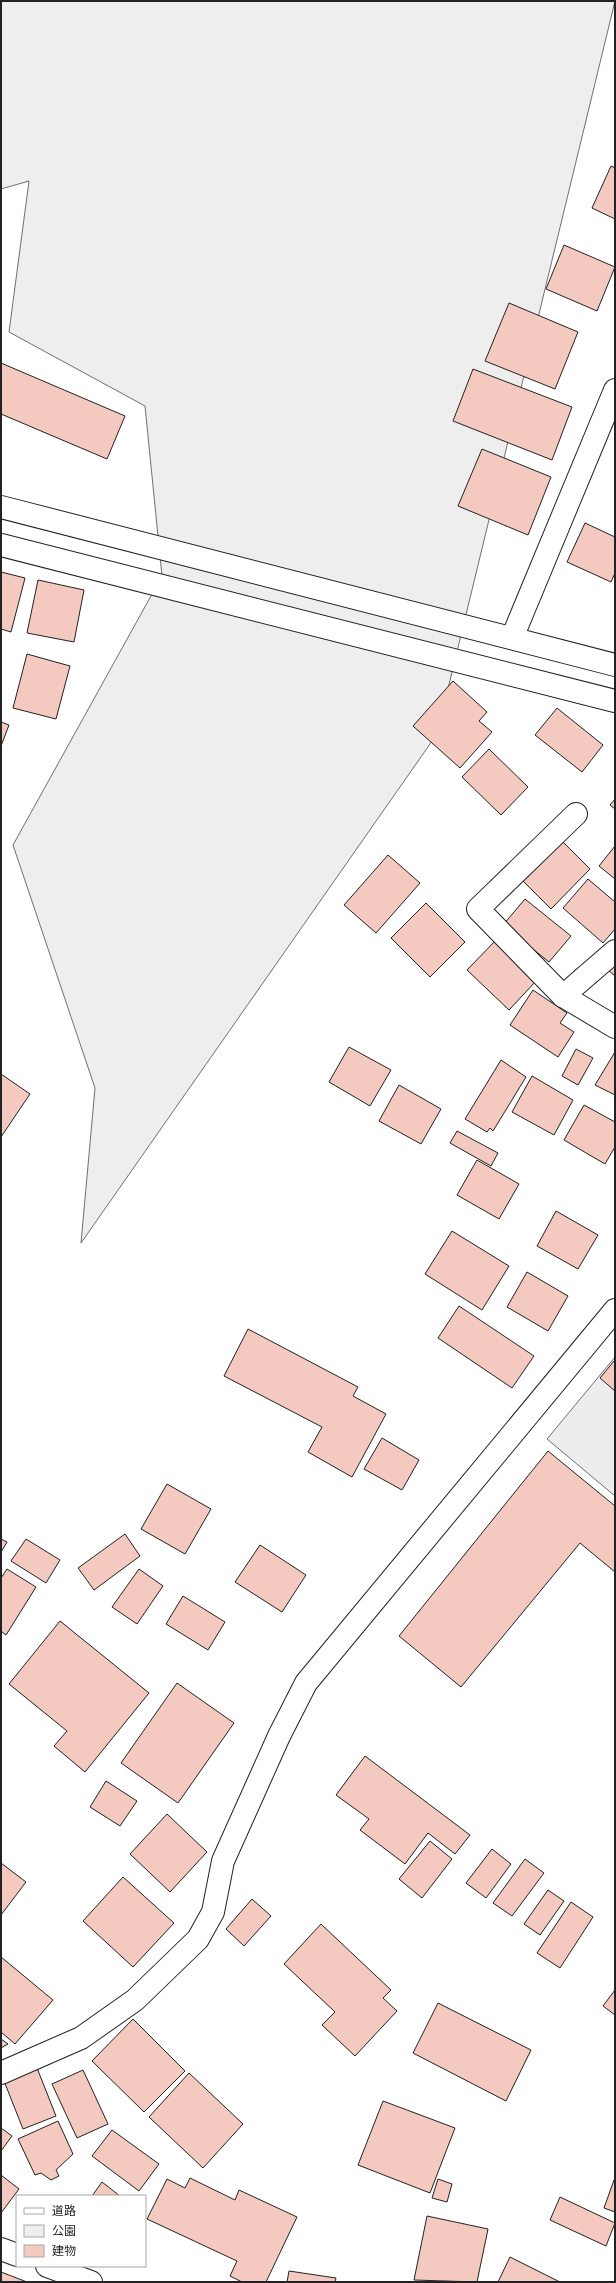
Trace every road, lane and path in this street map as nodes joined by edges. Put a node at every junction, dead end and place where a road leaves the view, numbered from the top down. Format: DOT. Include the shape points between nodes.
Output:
graph roads {
  1 [pos="615,390"];
  2 [pos="607,432"];
  3 [pos="1,507"];
  4 [pos="1,545"];
  5 [pos="512,638"];
  6 [pos="615,665"];
  7 [pos="615,701"];
  8 [pos="576,814"];
  9 [pos="615,951"];
  10 [pos="563,996"];
  11 [pos="615,1027"];
  12 [pos="615,1310"];
  13 [pos="1,2073"];
  14 [pos="1,2249"];
  15 [pos="16,2255"];
  16 [pos="50,2267"];
  17 [pos="91,2282"];
  1 -- 2 [label="street"];
  2 -- 5 [label="street"];
  3 -- 5 [label="street"];
  4 -- 7 [label="street"];
  5 -- 6 [label="street"];
  8 -- 10 [label="street" via="478,909"];
  9 -- 10 [label="street"];
  10 -- 11 [label="street"];
  12 -- 13 [label="street" via="306,1683 279,1736 223,1861 213,1912 198,1939 135,2000 81,2038"];
  14 -- 15 [label="street"];
  16 -- 17 [label="street"];
}
